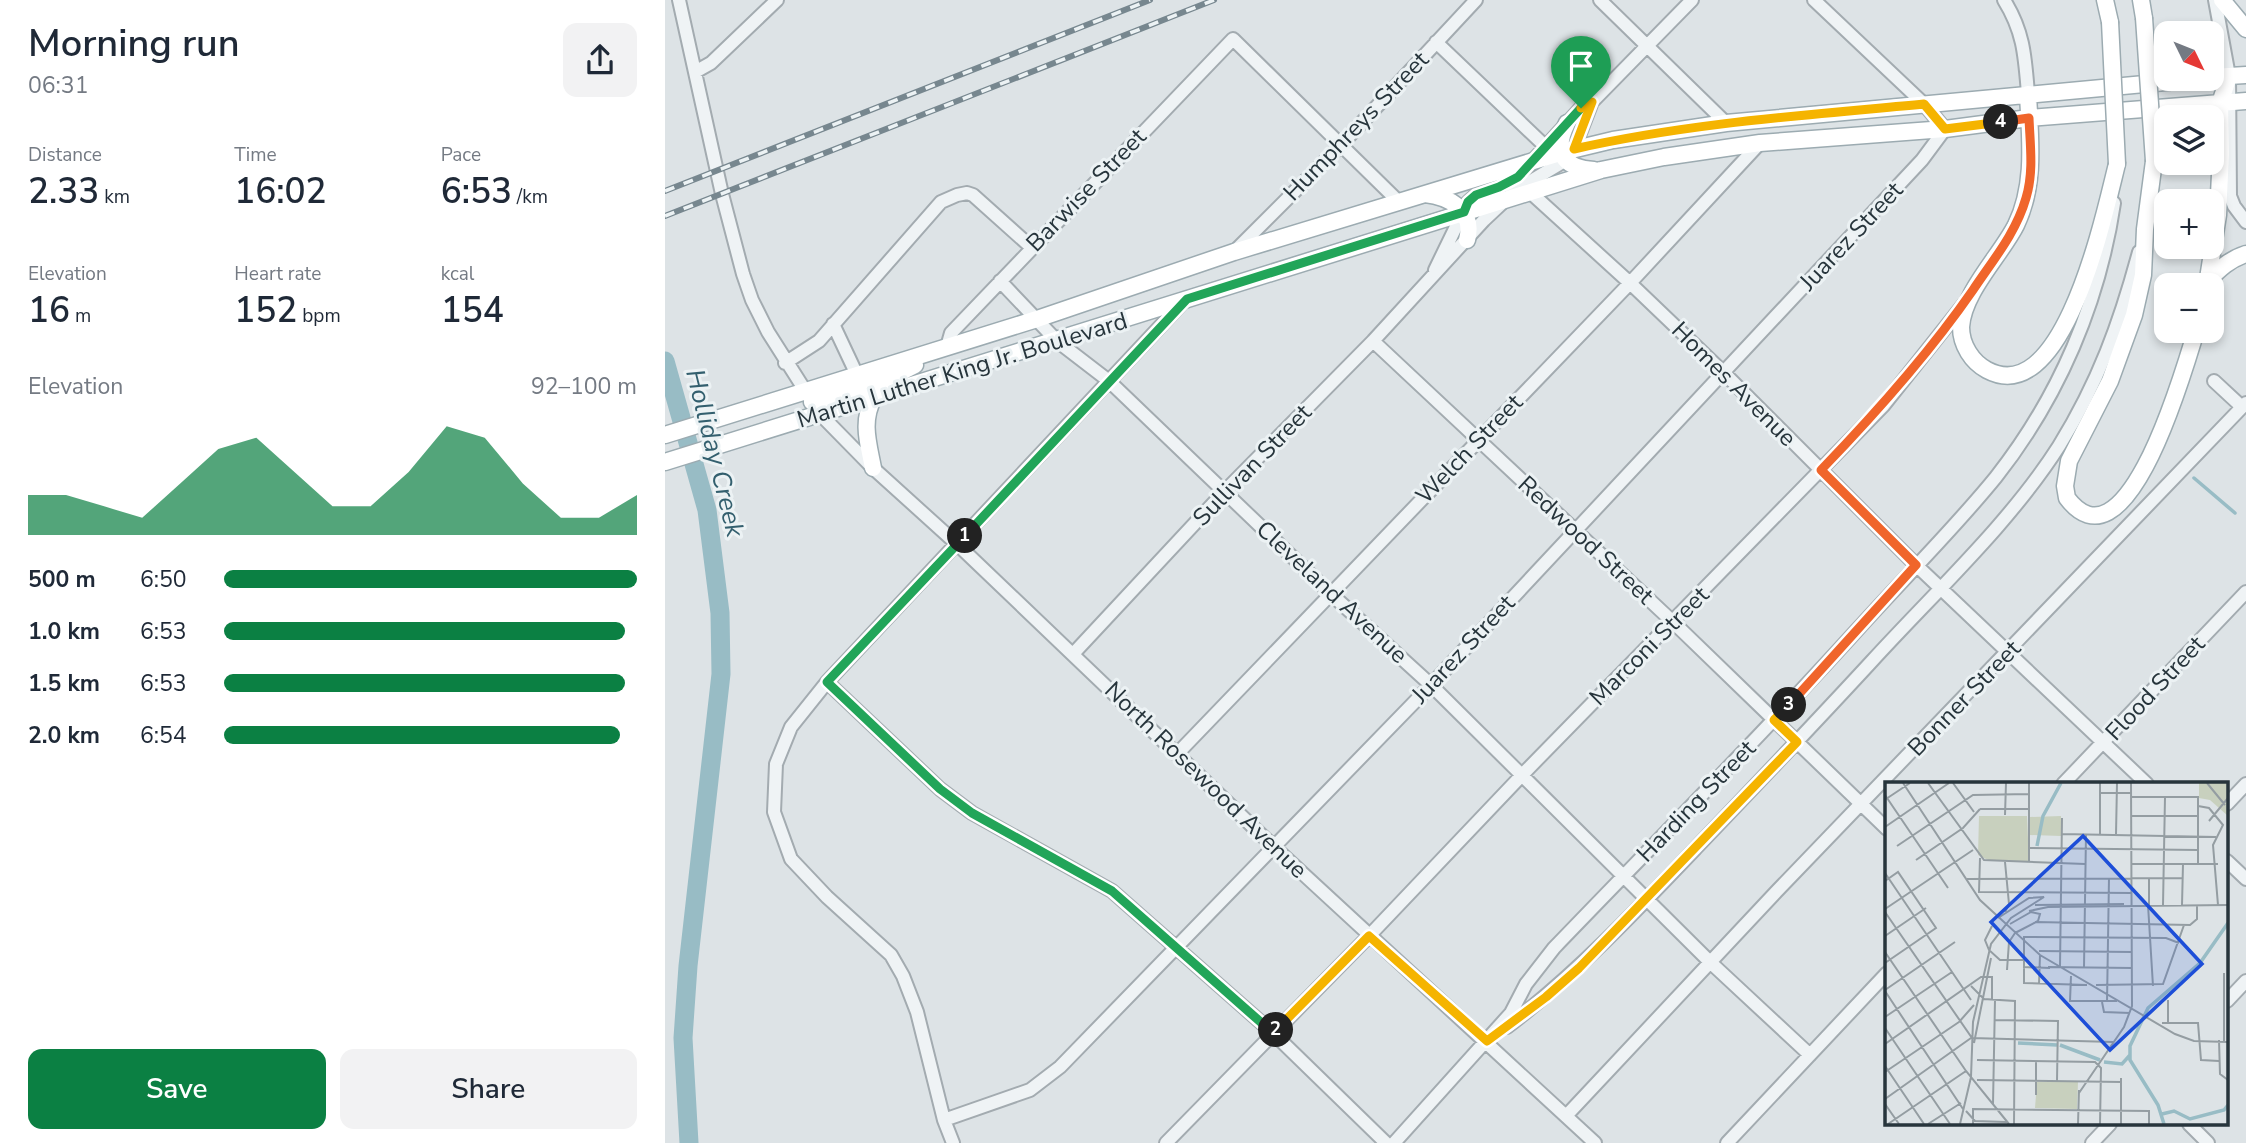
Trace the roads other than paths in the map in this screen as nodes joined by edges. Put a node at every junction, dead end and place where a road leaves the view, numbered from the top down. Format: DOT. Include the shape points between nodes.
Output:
graph roads {
  1 [pos="680,0"];
  2 [pos="777,0"];
  3 [pos="1476,0"];
  4 [pos="1600,0"];
  5 [pos="1692,0"];
  6 [pos="1814,0"];
  7 [pos="2004,0"];
  8 [pos="2105,0"];
  9 [pos="2141,0"];
  10 [pos="2215,0"];
  11 [pos="2221,0"];
  12 [pos="2246,29"];
  13 [pos="1436,42"];
  14 [pos="1648,45"];
  15 [pos="695,72"];
  16 [pos="2238,75"];
  17 [pos="2154,83"];
  18 [pos="2028,94"];
  19 [pos="1592,102"];
  20 [pos="2232,102"];
  21 [pos="1924,104"];
  22 [pos="2029,118"];
  23 [pos="1567,122"];
  24 [pos="1725,123"];
  25 [pos="1945,129"];
  26 [pos="1760,143"];
  27 [pos="1340,146"];
  28 [pos="1545,146"];
  29 [pos="1567,154"];
  30 [pos="1533,160"];
  31 [pos="2117,164"];
  32 [pos="1601,170"];
  33 [pos="1529,192"];
  34 [pos="1423,194"];
  35 [pos="1505,200"];
  36 [pos="1398,201"];
  37 [pos="1464,212"];
  38 [pos="2246,222"];
  39 [pos="2145,229"];
  40 [pos="1467,240"];
  41 [pos="1031,247"];
  42 [pos="1234,252"];
  43 [pos="2246,254"];
  44 [pos="2209,273"];
  45 [pos="2216,273"];
  46 [pos="1431,278"];
  47 [pos="1000,281"];
  48 [pos="1630,283"];
  49 [pos="1973,289"];
  50 [pos="1187,299"];
  51 [pos="1037,319"];
  52 [pos="833,324"];
  53 [pos="1057,341"];
  54 [pos="1373,341"];
  55 [pos="2192,343"];
  56 [pos="942,348"];
  57 [pos="785,363"];
  58 [pos="1723,372"];
  59 [pos="857,375"];
  60 [pos="1109,381"];
  61 [pos="2214,381"];
  62 [pos="874,397"];
  63 [pos="812,402"];
  64 [pos="2244,405"];
  65 [pos="665,435"];
  66 [pos="1478,440"];
  67 [pos="665,462"];
  68 [pos="873,468"];
  69 [pos="1821,470"];
  70 [pos="1225,491"];
  71 [pos="1575,531"];
  72 [pos="957,544"];
  73 [pos="1916,565"];
  74 [pos="1940,587"];
  75 [pos="2246,592"];
  76 [pos="1331,594"];
  77 [pos="1674,622"];
  78 [pos="2008,652"];
  79 [pos="1073,654"];
  80 [pos="827,682"];
  81 [pos="1431,685"];
  82 [pos="1774,720"];
  83 [pos="1797,742"];
  84 [pos="2103,743"];
  85 [pos="1177,754"];
  86 [pos="1523,774"];
  87 [pos="2065,782"];
  88 [pos="2145,782"];
  89 [pos="2246,784"];
  90 [pos="2228,803"];
  91 [pos="1861,804"];
  92 [pos="1885,827"];
  93 [pos="1273,846"];
  94 [pos="2228,861"];
  95 [pos="1625,875"];
  96 [pos="2246,879"];
  97 [pos="1648,898"];
  98 [pos="1369,936"];
  99 [pos="1175,946"];
  100 [pos="1710,962"];
  101 [pos="1885,975"];
  102 [pos="2246,981"];
  103 [pos="2228,1000"];
  104 [pos="1273,1033"];
  105 [pos="1487,1041"];
  106 [pos="1810,1055"];
  107 [pos="1566,1116"];
  108 [pos="944,1120"];
  109 [pos="2108,1126"];
  110 [pos="2191,1126"];
  111 [pos="953,1143"];
  112 [pos="1166,1143"];
  113 [pos="1386,1143"];
  114 [pos="1394,1143"];
  115 [pos="1595,1143"];
  116 [pos="1727,1143"];
  117 [pos="2092,1143"];
  118 [pos="2208,1143"];
  1 -- 15 [label="street, North Rosewood Avenue"];
  2 -- 15 [label="street" via="711,63"];
  3 -- 13 [label="street, Humphreys Street"];
  4 -- 14 [label="street"];
  5 -- 14 [label="street, Sullivan Street"];
  6 -- 21 [label="street"];
  7 -- 18 [label="street" via="2020,30"];
  8 -- 31 [label="main road, bridge"];
  9 -- 39 [label="main road, bridge" via="2154,161"];
  10 -- 16 [label="street"];
  11 -- 12 [label="main road"];
  13 -- 27 [label="street, Humphreys Street"];
  13 -- 28 [label="street"];
  14 -- 19 [label="street, Sullivan Street"];
  14 -- 24 [label="street"];
  15 -- 57 [label="street, North Rosewood Avenue" via="743,274"];
  16 -- 20 [label="main road"];
  17 -- 18 [label="main road, Martin Luther King Jr. Boulevard"];
  18 -- 21 [label="main road, Martin Luther King Jr. Boulevard"];
  18 -- 22 [label="main road, Marconi Street"];
  19 -- 23 [label="street, Sullivan Street"];
  19 -- 29 [label="street, Sullivan Street"];
  20 -- 22 [label="main road, Martin Luther King Jr. Boulevard"];
  20 -- 38 [label="street" via="2230,196"];
  20 -- 44 [label="main road" via="2221,154"];
  21 -- 24 [label="main road, Martin Luther King Jr. Boulevard"];
  21 -- 25 [label="street"];
  22 -- 25 [label="main road, Martin Luther King Jr. Boulevard"];
  22 -- 49 [label="main road, Marconi Street" via="2027,196 2000,253"];
  23 -- 28 [label="street, Sullivan Street"];
  23 -- 29 [label="main road" via="1560,136"];
  24 -- 29 [label="main road, Martin Luther King Jr. Boulevard" via="1613,140"];
  25 -- 26 [label="main road, Martin Luther King Jr. Boulevard"];
  25 -- 58 [label="street, Juarez Street" via="1922,160"];
  26 -- 32 [label="main road, Martin Luther King Jr. Boulevard"];
  26 -- 48 [label="street, Welch Street"];
  27 -- 36 [label="street"];
  27 -- 41 [label="street, Barwise Street" via="1233,38"];
  27 -- 42 [label="street, Humphreys Street"];
  28 -- 30 [label="street, Sullivan Street"];
  29 -- 30 [label="main road, Martin Luther King Jr. Boulevard"];
  29 -- 32 [label="main road" via="1577,169"];
  29 -- 35 [label="street, Sullivan Street"];
  30 -- 34 [label="main road, Martin Luther King Jr. Boulevard"];
  30 -- 37 [label="street, Sullivan Street" via="1518,177 1476,195"];
  31 -- 49 [label="main road" via="2080,288 2062,329 2039,363 2011,376 1974,361 1961,326"];
  31 -- 73 [label="street, Harding Street" via="2103,259 2078,338 2058,381 1996,477"];
  32 -- 33 [label="main road, Martin Luther King Jr. Boulevard"];
  33 -- 35 [label="main road, Martin Luther King Jr. Boulevard"];
  33 -- 48 [label="street, Homes Avenue"];
  34 -- 36 [label="main road, Martin Luther King Jr. Boulevard"];
  34 -- 37 [label="main road" via="1455,202"];
  35 -- 37 [label="main road, Martin Luther King Jr. Boulevard"];
  35 -- 40 [label="street, Sullivan Street"];
  36 -- 42 [label="main road, Martin Luther King Jr. Boulevard"];
  37 -- 40 [label="main road" via="1470,231"];
  37 -- 46 [label="street, Sullivan Street"];
  37 -- 50 [label="main road, Martin Luther King Jr. Boulevard"];
  39 -- 55 [label="main road" via="2143,275 2134,315 2110,381 2066,473 2067,498 2083,514 2105,514 2127,498 2173,405"];
  39 -- 74 [label="street, Harding Street" via="2122,315 2080,411 2034,482"];
  40 -- 46 [label="street, Sullivan Street"];
  41 -- 47 [label="street, Barwise Street"];
  41 -- 52 [label="street" via="983,202 969,194 948,197"];
  42 -- 51 [label="main road, Martin Luther King Jr. Boulevard"];
  43 -- 45 [label="main road"];
  46 -- 54 [label="street, Sullivan Street"];
  47 -- 51 [label="street, Cleveland Avenue"];
  47 -- 56 [label="street, Barwise Street"];
  48 -- 58 [label="street, Homes Avenue"];
  48 -- 66 [label="street, Welch Street"];
  49 -- 69 [label="street, Marconi Street" via="1883,406"];
  50 -- 53 [label="main road, Martin Luther King Jr. Boulevard"];
  50 -- 60 [label="street"];
  51 -- 53 [label="street, Cleveland Avenue"];
  51 -- 56 [label="main road, Martin Luther King Jr. Boulevard"];
  52 -- 57 [label="street" via="819,341"];
  52 -- 59 [label="street"];
  53 -- 60 [label="street, Cleveland Avenue"];
  53 -- 62 [label="main road, Martin Luther King Jr. Boulevard"];
  54 -- 66 [label="street, Redwood Street"];
  54 -- 70 [label="street, Sullivan Street"];
  56 -- 59 [label="main road, Martin Luther King Jr. Boulevard"];
  56 -- 63 [label="main road" via="906,370"];
  57 -- 63 [label="street, North Rosewood Avenue"];
  58 -- 69 [label="street, Homes Avenue"];
  58 -- 71 [label="street, Juarez Street"];
  59 -- 63 [label="main road, Martin Luther King Jr. Boulevard"];
  60 -- 70 [label="street, Cleveland Avenue"];
  60 -- 72 [label="street"];
  61 -- 64 [label="street"];
  62 -- 63 [label="main road, Martin Luther King Jr. Boulevard"];
  62 -- 68 [label="main road" via="866,422"];
  63 -- 65 [label="main road, Martin Luther King Jr. Boulevard" via="737,412"];
  63 -- 67 [label="main road, Martin Luther King Jr. Boulevard" via="748,436"];
  63 -- 68 [label="street, North Rosewood Avenue"];
  64 -- 78 [label="street, Bonner Street"];
  66 -- 71 [label="street, Redwood Street"];
  66 -- 76 [label="street, Welch Street"];
  68 -- 72 [label="street, North Rosewood Avenue"];
  69 -- 73 [label="street, Homes Avenue"];
  69 -- 77 [label="street, Marconi Street"];
  70 -- 76 [label="street, Cleveland Avenue"];
  70 -- 79 [label="street, Sullivan Street"];
  71 -- 77 [label="street, Redwood Street"];
  71 -- 81 [label="street, Juarez Street"];
  72 -- 79 [label="street, North Rosewood Avenue"];
  72 -- 80 [label="street"];
  73 -- 74 [label="street, Homes Avenue"];
  73 -- 82 [label="street, Harding Street"];
  74 -- 78 [label="street, Homes Avenue"];
  74 -- 83 [label="street, Harding Street"];
  75 -- 84 [label="street, Flood Street"];
  76 -- 81 [label="street, Cleveland Avenue"];
  76 -- 85 [label="street, Welch Street"];
  77 -- 82 [label="street, Redwood Street"];
  77 -- 86 [label="street, Marconi Street"];
  78 -- 84 [label="street, Homes Avenue"];
  78 -- 91 [label="street, Bonner Street"];
  79 -- 85 [label="street, North Rosewood Avenue"];
  80 -- 99 [label="street" via="940,789 972,813 1112,891"];
  80 -- 108 [label="street" via="791,727 776,764 774,812 791,859 891,955 903,976 917,1012"];
  81 -- 86 [label="street, Cleveland Avenue"];
  81 -- 93 [label="street, Juarez Street"];
  82 -- 83 [label="street, Redwood Street"];
  82 -- 95 [label="street, Harding Street"];
  83 -- 91 [label="street, Redwood Street"];
  83 -- 97 [label="street, Harding Street"];
  84 -- 87 [label="street, Flood Street"];
  84 -- 88 [label="street, Homes Avenue"];
  85 -- 93 [label="street, North Rosewood Avenue"];
  86 -- 95 [label="street, Cleveland Avenue"];
  86 -- 98 [label="street, Marconi Street"];
  89 -- 90 [label="street"];
  91 -- 92 [label="street, Redwood Street"];
  91 -- 100 [label="street, Bonner Street"];
  93 -- 98 [label="street, North Rosewood Avenue"];
  93 -- 99 [label="street, Juarez Street"];
  94 -- 96 [label="street"];
  95 -- 97 [label="street, Cleveland Avenue"];
  95 -- 105 [label="street, Harding Street" via="1554,948"];
  97 -- 100 [label="street, Cleveland Avenue"];
  97 -- 105 [label="street, Harding Street" via="1571,976"];
  98 -- 104 [label="street, Marconi Street"];
  98 -- 105 [label="street, North Rosewood Avenue"];
  99 -- 104 [label="street"];
  99 -- 108 [label="street, Juarez Street" via="1060,1067 1030,1090"];
  100 -- 106 [label="street, Cleveland Avenue"];
  100 -- 107 [label="street, Bonner Street"];
  101 -- 106 [label="street"];
  102 -- 103 [label="street"];
  104 -- 112 [label="street, Marconi Street"];
  104 -- 113 [label="street"];
  105 -- 107 [label="street, North Rosewood Avenue"];
  105 -- 114 [label="street, Harding Street"];
  106 -- 116 [label="street"];
  107 -- 115 [label="street, North Rosewood Avenue"];
  108 -- 111 [label="street"];
  109 -- 117 [label="street"];
  110 -- 118 [label="street"];
}
